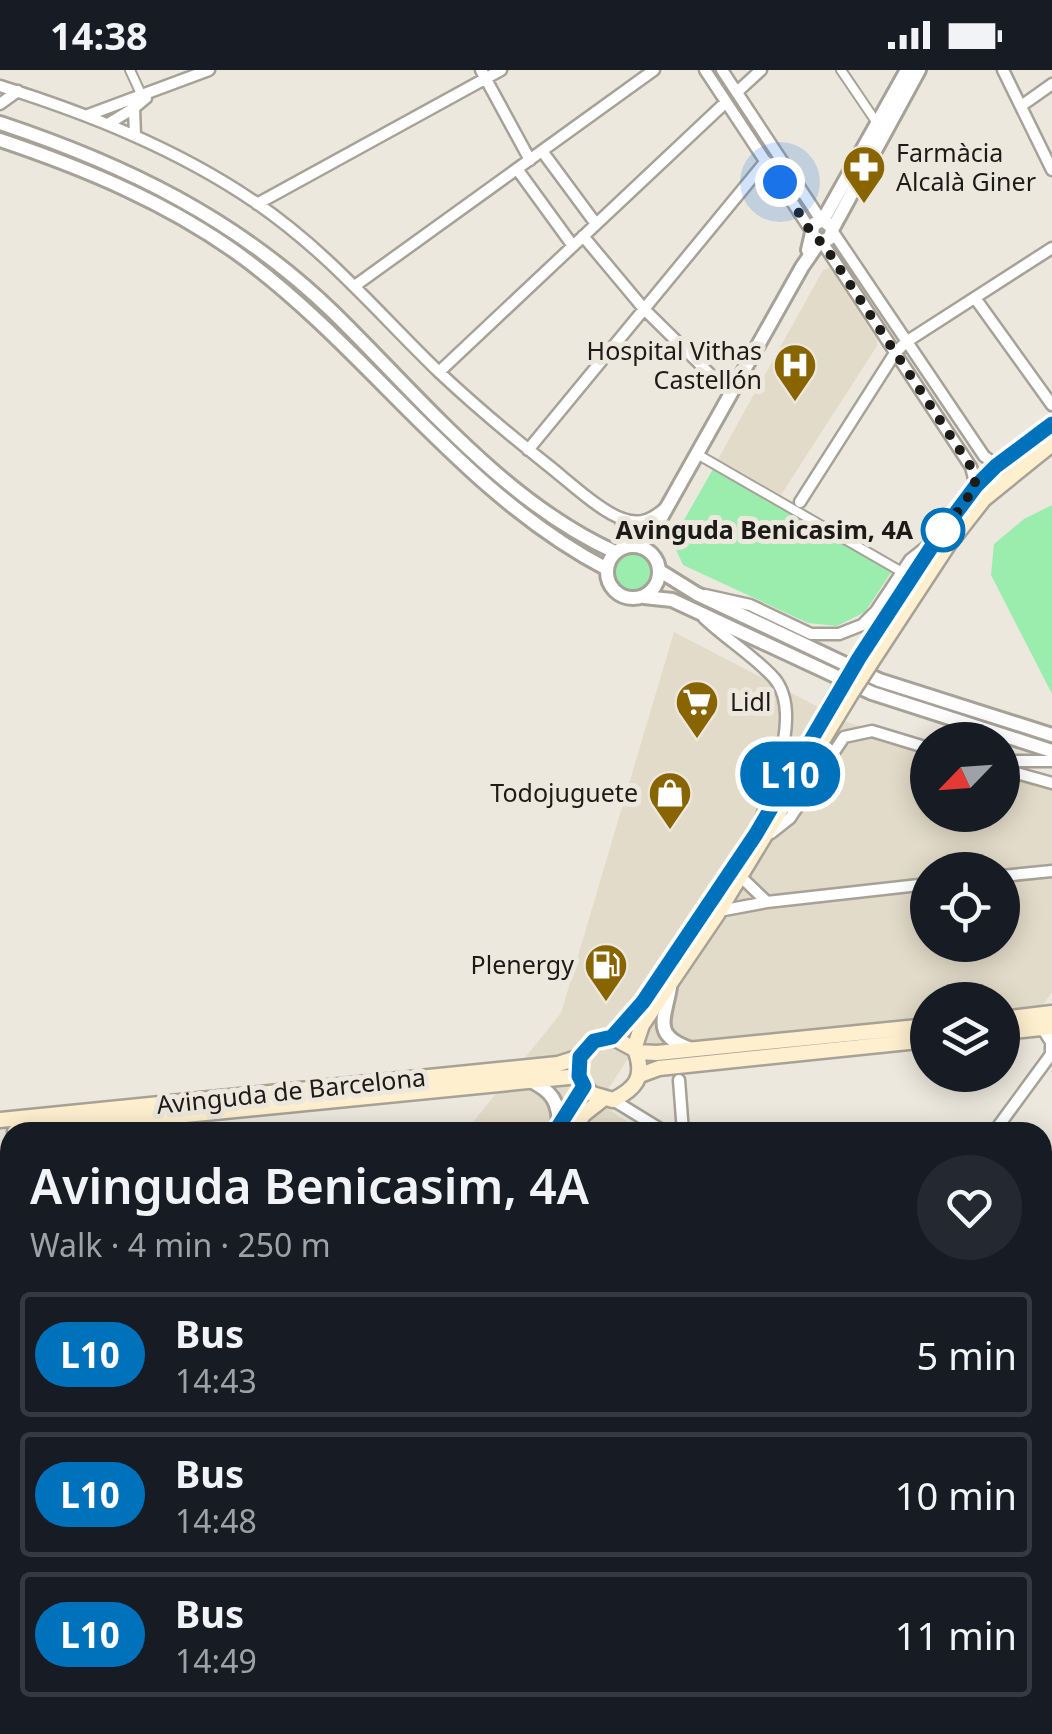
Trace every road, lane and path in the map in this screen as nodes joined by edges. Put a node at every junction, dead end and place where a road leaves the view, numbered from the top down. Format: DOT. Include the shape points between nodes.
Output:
graph roads {
  1 [pos="130,70"];
  2 [pos="209,70"];
  3 [pos="501,70"];
  4 [pos="654,70"];
  5 [pos="705,70"];
  6 [pos="722,70"];
  7 [pos="760,70"];
  8 [pos="841,70"];
  9 [pos="907,70"];
  10 [pos="919,70"];
  11 [pos="1003,70"];
  12 [pos="483,74"];
  13 [pos="1052,84"];
  14 [pos="0,86"];
  15 [pos="18,91"];
  16 [pos="737,92"];
  17 [pos="146,95"];
  18 [pos="726,102"];
  19 [pos="0,104"];
  20 [pos="116,106"];
  21 [pos="1021,106"];
  22 [pos="134,108"];
  23 [pos="87,116"];
  24 [pos="0,124"];
  25 [pos="108,124"];
  26 [pos="876,124"];
  27 [pos="134,136"];
  28 [pos="0,140"];
  29 [pos="542,151"];
  30 [pos="530,160"];
  31 [pos="766,161"];
  32 [pos="517,169"];
  33 [pos="1052,170"];
  34 [pos="811,203"];
  35 [pos="832,203"];
  36 [pos="257,204"];
  37 [pos="596,224"];
  38 [pos="822,231"];
  39 [pos="584,236"];
  40 [pos="573,246"];
  41 [pos="1052,248"];
  42 [pos="849,258"];
  43 [pos="835,264"];
  44 [pos="802,266"];
  45 [pos="356,285"];
  46 [pos="974,298"];
  47 [pos="644,309"];
  48 [pos="906,342"];
  49 [pos="895,354"];
  50 [pos="439,372"];
  51 [pos="717,381"];
  52 [pos="1052,406"];
  53 [pos="1052,424"];
  54 [pos="1052,444"];
  55 [pos="977,446"];
  56 [pos="528,450"];
  57 [pos="697,454"];
  58 [pos="964,456"];
  59 [pos="996,466"];
  60 [pos="976,486"];
  61 [pos="668,506"];
  62 [pos="797,506"];
  63 [pos="620,519"];
  64 [pos="653,532"];
  65 [pos="938,537"];
  66 [pos="628,547"];
  67 [pos="654,555"];
  68 [pos="607,569"];
  69 [pos="660,571"];
  70 [pos="902,572"];
  71 [pos="697,594"];
  72 [pos="644,597"];
  73 [pos="696,610"];
  74 [pos="864,661"];
  75 [pos="1052,735"];
  76 [pos="910,743"];
  77 [pos="1052,752"];
  78 [pos="1020,761"];
  79 [pos="1052,761"];
  80 [pos="1020,774"];
  81 [pos="1052,784"];
  82 [pos="759,837"];
  83 [pos="1052,871"];
  84 [pos="1020,874"];
  85 [pos="740,876"];
  86 [pos="910,886"];
  87 [pos="767,902"];
  88 [pos="719,911"];
  89 [pos="670,987"];
  90 [pos="1049,1018"];
  91 [pos="1020,1019"];
  92 [pos="1020,1027"];
  93 [pos="910,1028"];
  94 [pos="612,1037"];
  95 [pos="910,1042"];
  96 [pos="635,1050"];
  97 [pos="694,1050"];
  98 [pos="1052,1053"];
  99 [pos="580,1057"];
  100 [pos="640,1075"];
  101 [pos="529,1080"];
  102 [pos="679,1080"];
  103 [pos="581,1081"];
  104 [pos="632,1090"];
  105 [pos="608,1100"];
  106 [pos="641,1116"];
  107 [pos="0,1120"];
  108 [pos="119,1122"];
  109 [pos="561,1122"];
  110 [pos="565,1122"];
  111 [pos="574,1122"];
  112 [pos="650,1122"];
  113 [pos="682,1122"];
  114 [pos="1001,1122"];
  1 -- 17 [label="street"];
  2 -- 17 [label="street"];
  3 -- 12 [label="street"];
  4 -- 29 [label="street"];
  5 -- 18 [label="street"];
  6 -- 16 [label="street"];
  7 -- 16 [label="street"];
  8 -- 26 [label="street"];
  9 -- 26 [label="street"];
  10 -- 38 [label="street"];
  11 -- 21 [label="street"];
  12 -- 30 [label="street"];
  12 -- 36 [label="street"];
  13 -- 21 [label="street"];
  14 -- 15 [label="street"];
  15 -- 19 [label="street"];
  15 -- 23 [label="street"];
  16 -- 34 [label="street"];
  17 -- 20 [label="street"];
  17 -- 22 [label="street"];
  18 -- 31 [label="street"];
  18 -- 37 [label="street"];
  20 -- 23 [label="street"];
  20 -- 25 [label="street"];
  21 -- 33 [label="street"];
  22 -- 25 [label="street"];
  22 -- 27 [label="street"];
  23 -- 25 [label="street"];
  24 -- 66 [label="street" via="136,175 254,245 332,311 491,467 550,514"];
  25 -- 27 [label="street"];
  26 -- 35 [label="street"];
  27 -- 36 [label="street"];
  28 -- 68 [label="street" via="128,189 244,258 480,478"];
  29 -- 30 [label="street"];
  29 -- 37 [label="street"];
  30 -- 32 [label="street"];
  31 -- 38 [label="street"];
  31 -- 47 [label="street"];
  32 -- 40 [label="street"];
  32 -- 45 [label="street"];
  34 -- 35 [label="street"];
  34 -- 38 [label="street"];
  35 -- 38 [label="street"];
  36 -- 45 [label="street"];
  37 -- 39 [label="street"];
  38 -- 42 [label="street"];
  38 -- 43 [label="street"];
  38 -- 44 [label="street"];
  39 -- 40 [label="street"];
  39 -- 47 [label="street"];
  40 -- 50 [label="street"];
  41 -- 46 [label="street"];
  42 -- 43 [label="street"];
  42 -- 48 [label="street"];
  43 -- 44 [label="street" via="818,259"];
  43 -- 49 [label="street"];
  44 -- 57 [label="street"];
  45 -- 50 [label="street"];
  46 -- 48 [label="street"];
  46 -- 52 [label="street"];
  47 -- 51 [label="street"];
  47 -- 56 [label="street"];
  48 -- 49 [label="street"];
  48 -- 55 [label="street"];
  49 -- 58 [label="street"];
  49 -- 62 [label="street"];
  50 -- 56 [label="street"];
  53 -- 59 [label="main road"];
  54 -- 74 [label="main road" via="984,499"];
  55 -- 58 [label="street"];
  55 -- 59 [label="street"];
  56 -- 63 [label="street"];
  57 -- 61 [label="street"];
  57 -- 62 [label="street"];
  58 -- 60 [label="street"];
  59 -- 60 [label="main road"];
  60 -- 65 [label="main road"];
  61 -- 63 [label="street" via="652,520"];
  61 -- 64 [label="street"];
  62 -- 70 [label="street"];
  63 -- 66 [label="street"];
  64 -- 66 [label="street"];
  64 -- 67 [label="street"];
  65 -- 70 [label="street"];
  65 -- 74 [label="main road"];
  66 -- 67 [label="street"];
  66 -- 68 [label="street"];
  67 -- 69 [label="street"];
  68 -- 72 [label="street" via="618,594"];
  69 -- 71 [label="street"];
  69 -- 72 [label="street"];
  70 -- 71 [label="street" via="862,625 838,634 811,634 750,605"];
  71 -- 75 [label="street" via="879,680"];
  72 -- 73 [label="street"];
  73 -- 77 [label="street" via="872,693"];
  73 -- 82 [label="street" via="783,690 779,765"];
  74 -- 82 [label="main road, bridge"];
  76 -- 82 [label="street" via="854,733 838,743 790,818"];
  78 -- 79 [label="street"];
  80 -- 81 [label="street"];
  82 -- 85 [label="main road"];
  82 -- 94 [label="main road"];
  83 -- 84 [label="street"];
  85 -- 87 [label="street"];
  85 -- 88 [label="main road"];
  86 -- 87 [label="street"];
  87 -- 88 [label="street"];
  88 -- 89 [label="main road"];
  89 -- 96 [label="main road" via="642,1025"];
  89 -- 97 [label="street" via="664,1031"];
  90 -- 91 [label="main road"];
  90 -- 92 [label="main road"];
  90 -- 98 [label="street"];
  93 -- 97 [label="main road"];
  94 -- 96 [label="main road"];
  94 -- 99 [label="main road" via="594,1041"];
  95 -- 100 [label="main road"];
  96 -- 97 [label="main road"];
  96 -- 100 [label="main road"];
  98 -- 114 [label="street"];
  99 -- 103 [label="main road"];
  99 -- 107 [label="main road, Avinguda de Barcelona"];
  100 -- 104 [label="main road"];
  101 -- 103 [label="main road, Avinguda de Barcelona"];
  101 -- 108 [label="main road, Avinguda de Barcelona"];
  101 -- 109 [label="street" via="554,1096"];
  102 -- 113 [label="street"];
  103 -- 105 [label="main road"];
  103 -- 110 [label="main road"];
  104 -- 105 [label="main road"];
  104 -- 106 [label="street"];
  105 -- 106 [label="street"];
  105 -- 111 [label="main road"];
  106 -- 112 [label="street"];
}
